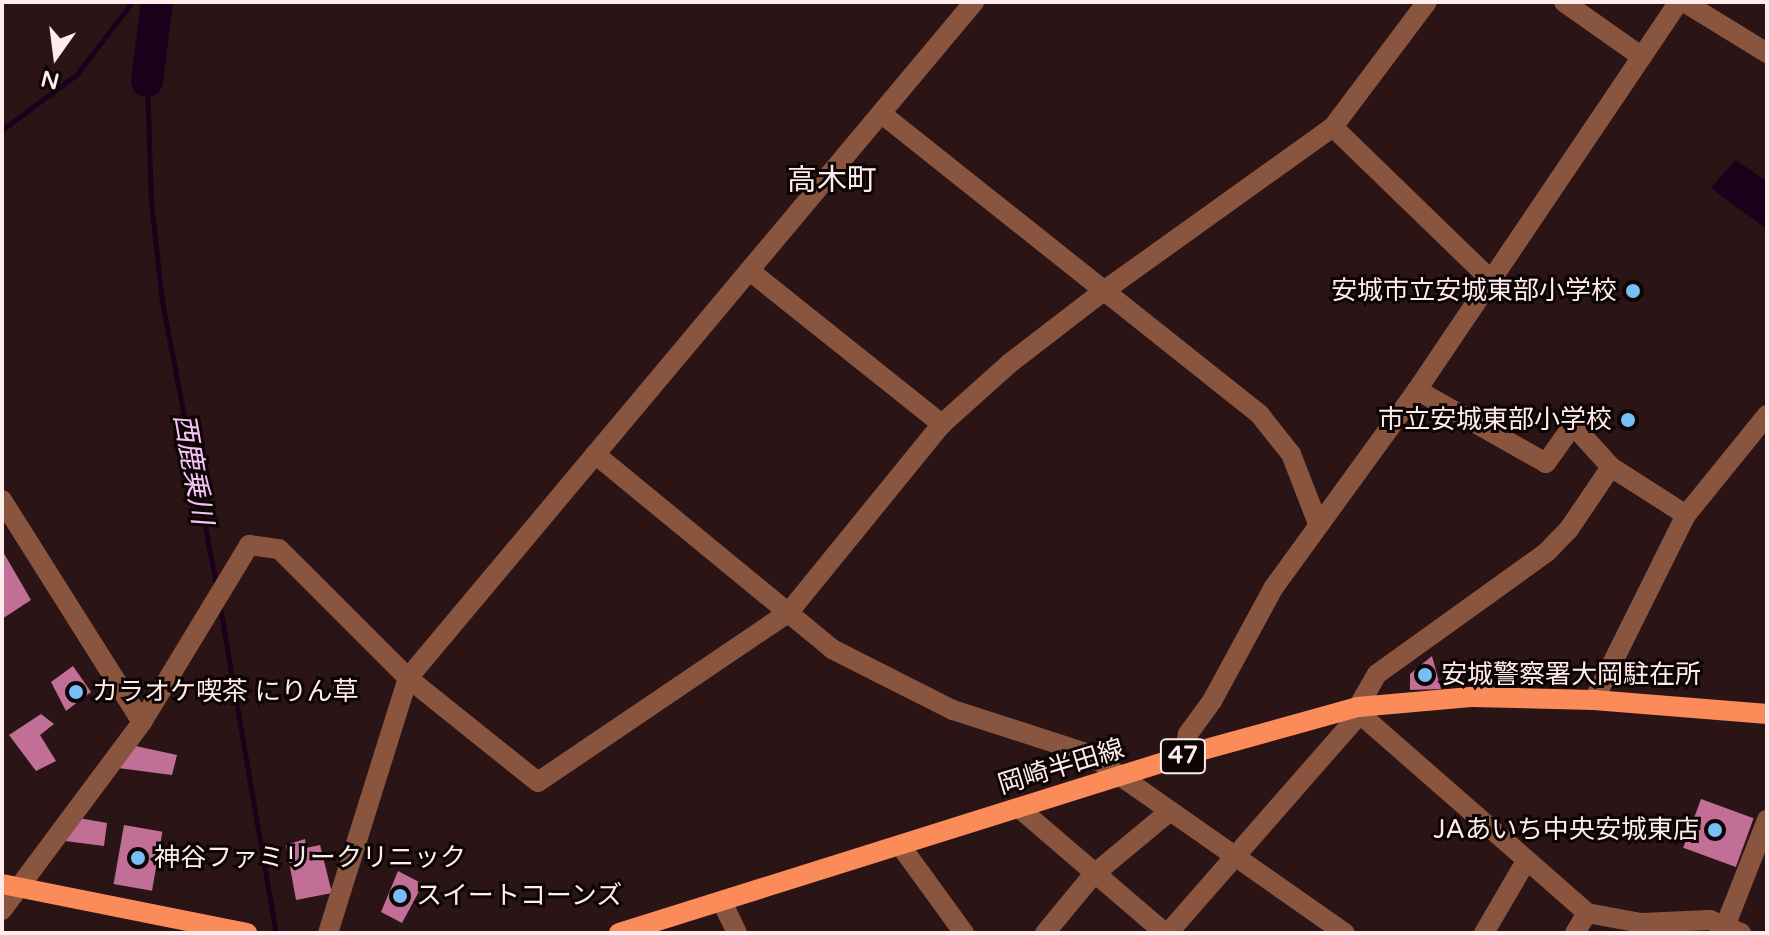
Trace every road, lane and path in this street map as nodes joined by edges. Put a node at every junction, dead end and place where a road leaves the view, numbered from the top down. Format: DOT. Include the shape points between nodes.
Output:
graph roads {
  1 [pos="974,2"];
  2 [pos="1427,2"];
  3 [pos="1564,2"];
  4 [pos="1682,2"];
  5 [pos="1767,53"];
  6 [pos="1642,57"];
  7 [pos="882,114"];
  8 [pos="1333,127"];
  9 [pos="750,271"];
  10 [pos="1492,281"];
  11 [pos="1101,293"];
  12 [pos="1417,390"];
  13 [pos="1767,415"];
  14 [pos="942,424"];
  15 [pos="1761,437"];
  16 [pos="595,454"];
  17 [pos="1611,467"];
  18 [pos="2,500"];
  19 [pos="1686,515"];
  20 [pos="1317,521"];
  21 [pos="789,612"];
  22 [pos="408,678"];
  23 [pos="1594,700"];
  24 [pos="1359,710"];
  25 [pos="1767,714"];
  26 [pos="142,722"];
  27 [pos="1184,756"];
  28 [pos="1116,778"];
  29 [pos="1019,808"];
  30 [pos="1169,812"];
  31 [pos="1767,820"];
  32 [pos="900,845"];
  33 [pos="1235,858"];
  34 [pos="1526,861"];
  35 [pos="1093,875"];
  36 [pos="10,885"];
  37 [pos="722,902"];
  38 [pos="2,910"];
  39 [pos="1587,913"];
  40 [pos="1733,928"];
  41 [pos="730,931"];
  42 [pos="247,933"];
  43 [pos="328,933"];
  44 [pos="619,933"];
  45 [pos="964,933"];
  46 [pos="1045,933"];
  47 [pos="1167,933"];
  48 [pos="1345,933"];
  49 [pos="1484,933"];
  50 [pos="1575,933"];
  1 -- 7 [label="street"];
  2 -- 8 [label="street"];
  3 -- 6 [label="street"];
  4 -- 5 [label="street"];
  4 -- 6 [label="street"];
  6 -- 10 [label="street"];
  7 -- 9 [label="street"];
  7 -- 11 [label="street"];
  8 -- 10 [label="street"];
  8 -- 11 [label="street"];
  9 -- 14 [label="street"];
  9 -- 16 [label="street"];
  10 -- 12 [label="street"];
  11 -- 14 [label="street"];
  11 -- 20 [label="street" via="1260,415 1291,454"];
  12 -- 17 [label="street" via="1546,463 1573,425"];
  12 -- 20 [label="street"];
  13 -- 15 [label="street"];
  14 -- 21 [label="street"];
  15 -- 19 [label="street"];
  16 -- 21 [label="street"];
  16 -- 22 [label="street"];
  17 -- 19 [label="street"];
  17 -- 24 [label="street" via="1547,552 1377,674"];
  18 -- 26 [label="street"];
  19 -- 23 [label="street"];
  20 -- 27 [label="street" via="1188,734"];
  21 -- 22 [label="street" via="538,782"];
  21 -- 28 [label="street" via="832,649 897,686 1089,754"];
  22 -- 26 [label="street" via="279,549 249,545"];
  22 -- 43 [label="street"];
  23 -- 24 [label="main road, 岡崎半田線 / 47" via="1471,697"];
  23 -- 25 [label="main road, 岡崎半田線 / 47"];
  24 -- 27 [label="main road, 岡崎半田線 / 47"];
  24 -- 33 [label="street"];
  24 -- 34 [label="street"];
  26 -- 36 [label="street"];
  27 -- 28 [label="main road, 岡崎半田線 / 47"];
  28 -- 29 [label="main road, 岡崎半田線 / 47"];
  28 -- 30 [label="street"];
  29 -- 32 [label="main road, 岡崎半田線 / 47"];
  29 -- 35 [label="street"];
  30 -- 33 [label="street"];
  30 -- 35 [label="street"];
  31 -- 40 [label="street"];
  32 -- 37 [label="main road, 岡崎半田線 / 47"];
  32 -- 45 [label="street"];
  33 -- 47 [label="street"];
  33 -- 48 [label="street"];
  34 -- 39 [label="street"];
  34 -- 49 [label="street"];
  35 -- 46 [label="street"];
  35 -- 47 [label="street"];
  36 -- 38 [label="street"];
  36 -- 42 [label="main road"];
  37 -- 41 [label="street"];
  37 -- 44 [label="main road, 岡崎半田線 / 47"];
  39 -- 40 [label="street" via="1641,923"];
  39 -- 50 [label="street"];
}
